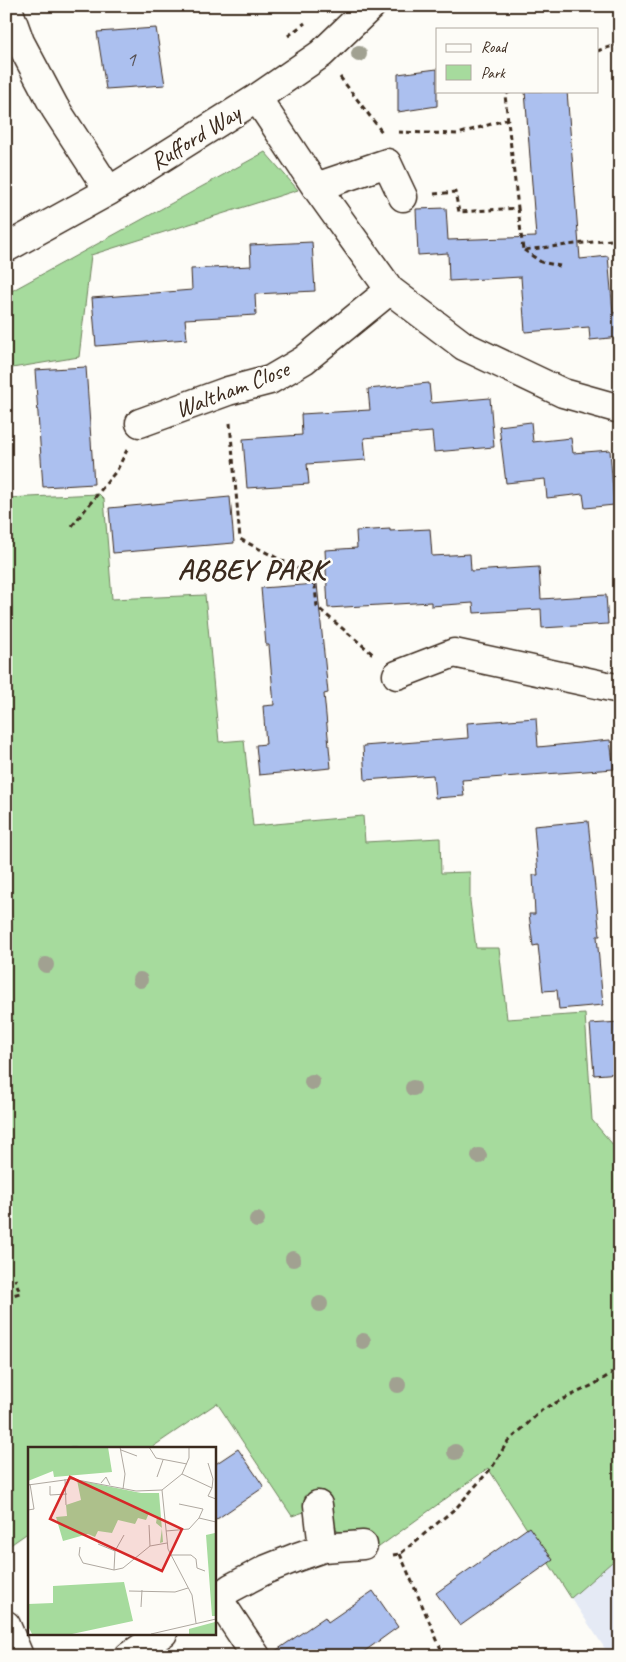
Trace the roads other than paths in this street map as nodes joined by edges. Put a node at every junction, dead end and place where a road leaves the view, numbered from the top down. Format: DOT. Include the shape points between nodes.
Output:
graph roads {
  1 [pos="6,6"];
  2 [pos="371,6"];
  3 [pos="257,98"];
  4 [pos="316,187"];
  5 [pos="109,191"];
  6 [pos="403,197"];
  7 [pos="6,248"];
  8 [pos="390,290"];
  9 [pos="620,409"];
  10 [pos="140,424"];
  11 [pos="397,675"];
  12 [pos="620,689"];
  13 [pos="318,1505"];
  14 [pos="363,1545"];
  15 [pos="323,1548"];
  16 [pos="216,1598"];
  17 [pos="6,1625"];
  18 [pos="162,1634"];
  19 [pos="19,1656"];
  20 [pos="130,1656"];
  21 [pos="256,1656"];
  1 -- 5 [label="street" via="20,42 55,108"];
  2 -- 3 [label="street, Rufford Way" via="321,54"];
  3 -- 4 [label="street"];
  3 -- 5 [label="street, Rufford Way"];
  4 -- 6 [label="street" via="387,163"];
  4 -- 8 [label="street"];
  5 -- 7 [label="street, Rufford Way"];
  8 -- 9 [label="street" via="464,346 563,393"];
  8 -- 10 [label="street, Waltham Close" via="304,360 270,380 228,391"];
  11 -- 12 [label="street" via="454,653"];
  13 -- 15 [label="street"];
  14 -- 15 [label="street"];
  15 -- 16 [label="street" via="267,1569"];
  16 -- 21 [label="street"];
  17 -- 19 [label="street"];
  18 -- 20 [label="street"];
}
